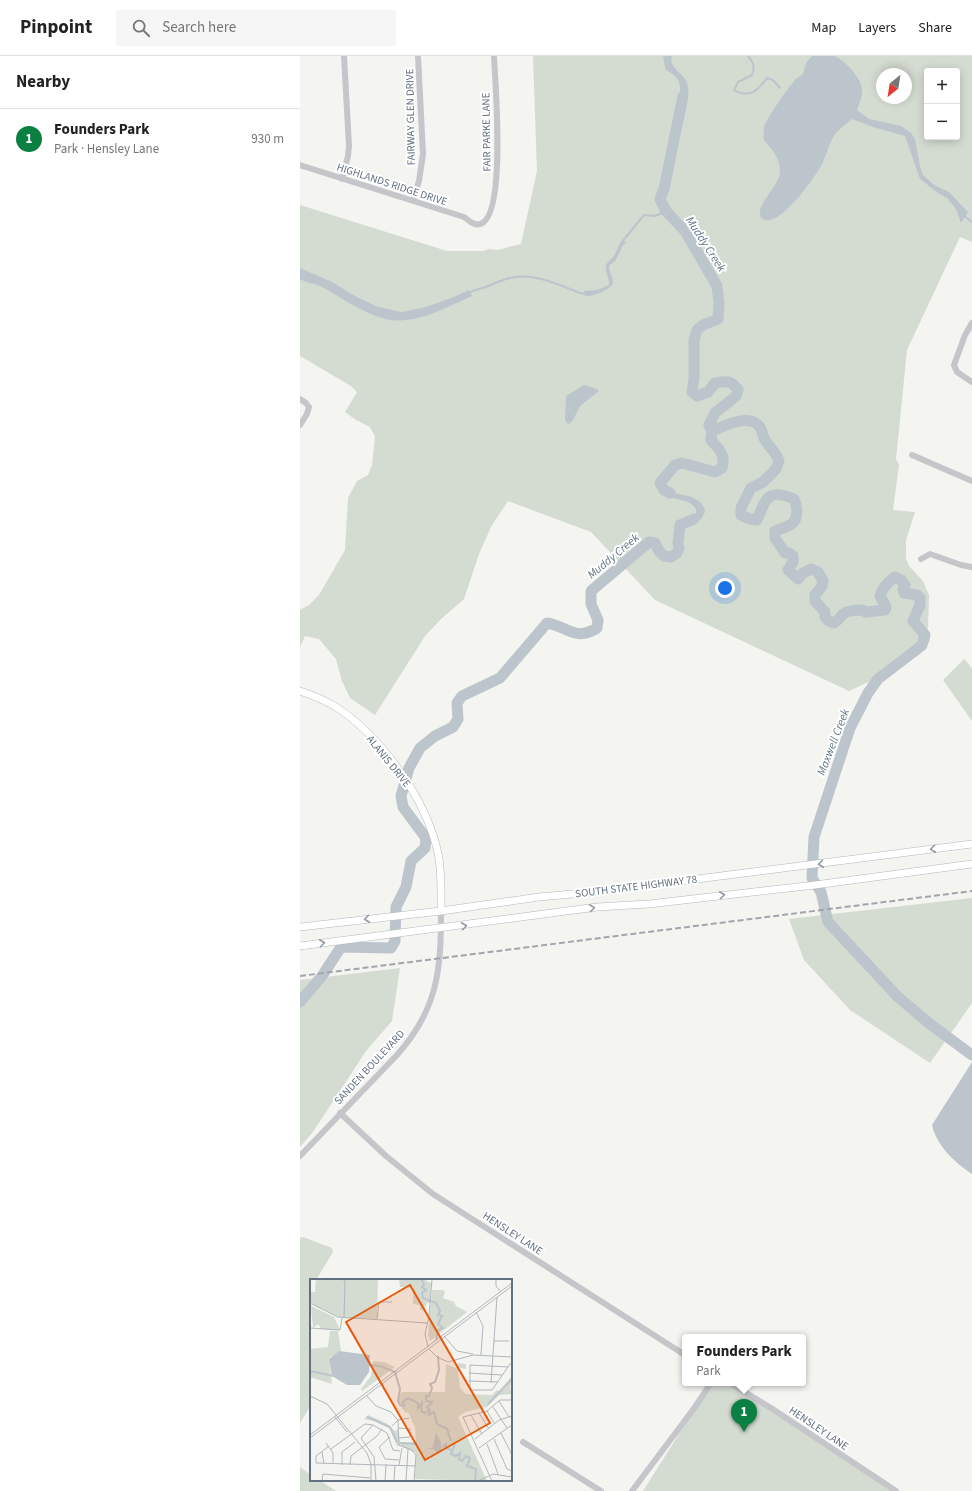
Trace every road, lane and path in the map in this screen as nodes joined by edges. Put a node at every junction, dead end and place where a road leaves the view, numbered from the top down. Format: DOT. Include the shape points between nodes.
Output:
graph roads {
  1 [pos="344,56"];
  2 [pos="418,56"];
  3 [pos="494,56"];
  4 [pos="300,165"];
  5 [pos="342,178"];
  6 [pos="413,201"];
  7 [pos="477,225"];
  8 [pos="972,323"];
  9 [pos="972,382"];
  10 [pos="300,398"];
  11 [pos="300,425"];
  12 [pos="912,455"];
  13 [pos="972,481"];
  14 [pos="921,559"];
  15 [pos="972,568"];
  16 [pos="300,691"];
  17 [pos="972,844"];
  18 [pos="972,864"];
  19 [pos="441,911"];
  20 [pos="300,927"];
  21 [pos="441,928"];
  22 [pos="302,946"];
  23 [pos="340,1113"];
  24 [pos="300,1156"];
  25 [pos="682,1353"];
  26 [pos="709,1386"];
  27 [pos="735,1386"];
  28 [pos="523,1442"];
  29 [pos="601,1491"];
  30 [pos="632,1491"];
  31 [pos="896,1491"];
  1 -- 5 [label="street" via="349,146"];
  2 -- 6 [label="street, FAIRWAY GLEN DRIVE" via="423,154"];
  3 -- 7 [label="street, FAIR PARKE LANE" via="498,172 489,215 485,222"];
  4 -- 5 [label="street, HIGHLANDS RIDGE DRIVE"];
  5 -- 6 [label="street, HIGHLANDS RIDGE DRIVE"];
  6 -- 7 [label="street, HIGHLANDS RIDGE DRIVE" via="464,217"];
  8 -- 9 [label="street" via="954,365 957,372"];
  10 -- 11 [label="street" via="308,407"];
  12 -- 13 [label="street"];
  14 -- 15 [label="street" via="930,554"];
  16 -- 19 [label="main road, ALANIS DRIVE" via="334,706 351,718 369,735 410,785 431,830 438,853"];
  17 -- 19 [label="main road, SOUTH STATE HIGHWAY 78, one-way"];
  21 -- 18 [label="main road, SOUTH STATE HIGHWAY 78, one-way" via="597,908 791,888"];
  19 -- 20 [label="main road, SOUTH STATE HIGHWAY 78, one-way"];
  19 -- 21 [label="street, SANDEN BOULEVARD"];
  22 -- 21 [label="main road, SOUTH STATE HIGHWAY 78, one-way"];
  21 -- 23 [label="street, SANDEN BOULEVARD" via="440,966 436,985 420,1024 397,1055"];
  23 -- 24 [label="street, SANDEN BOULEVARD"];
  23 -- 25 [label="street, HENSLEY LANE" via="386,1156 433,1194"];
  26 -- 30 [label="street"];
  27 -- 31 [label="street, HENSLEY LANE"];
  28 -- 29 [label="street"];
}
